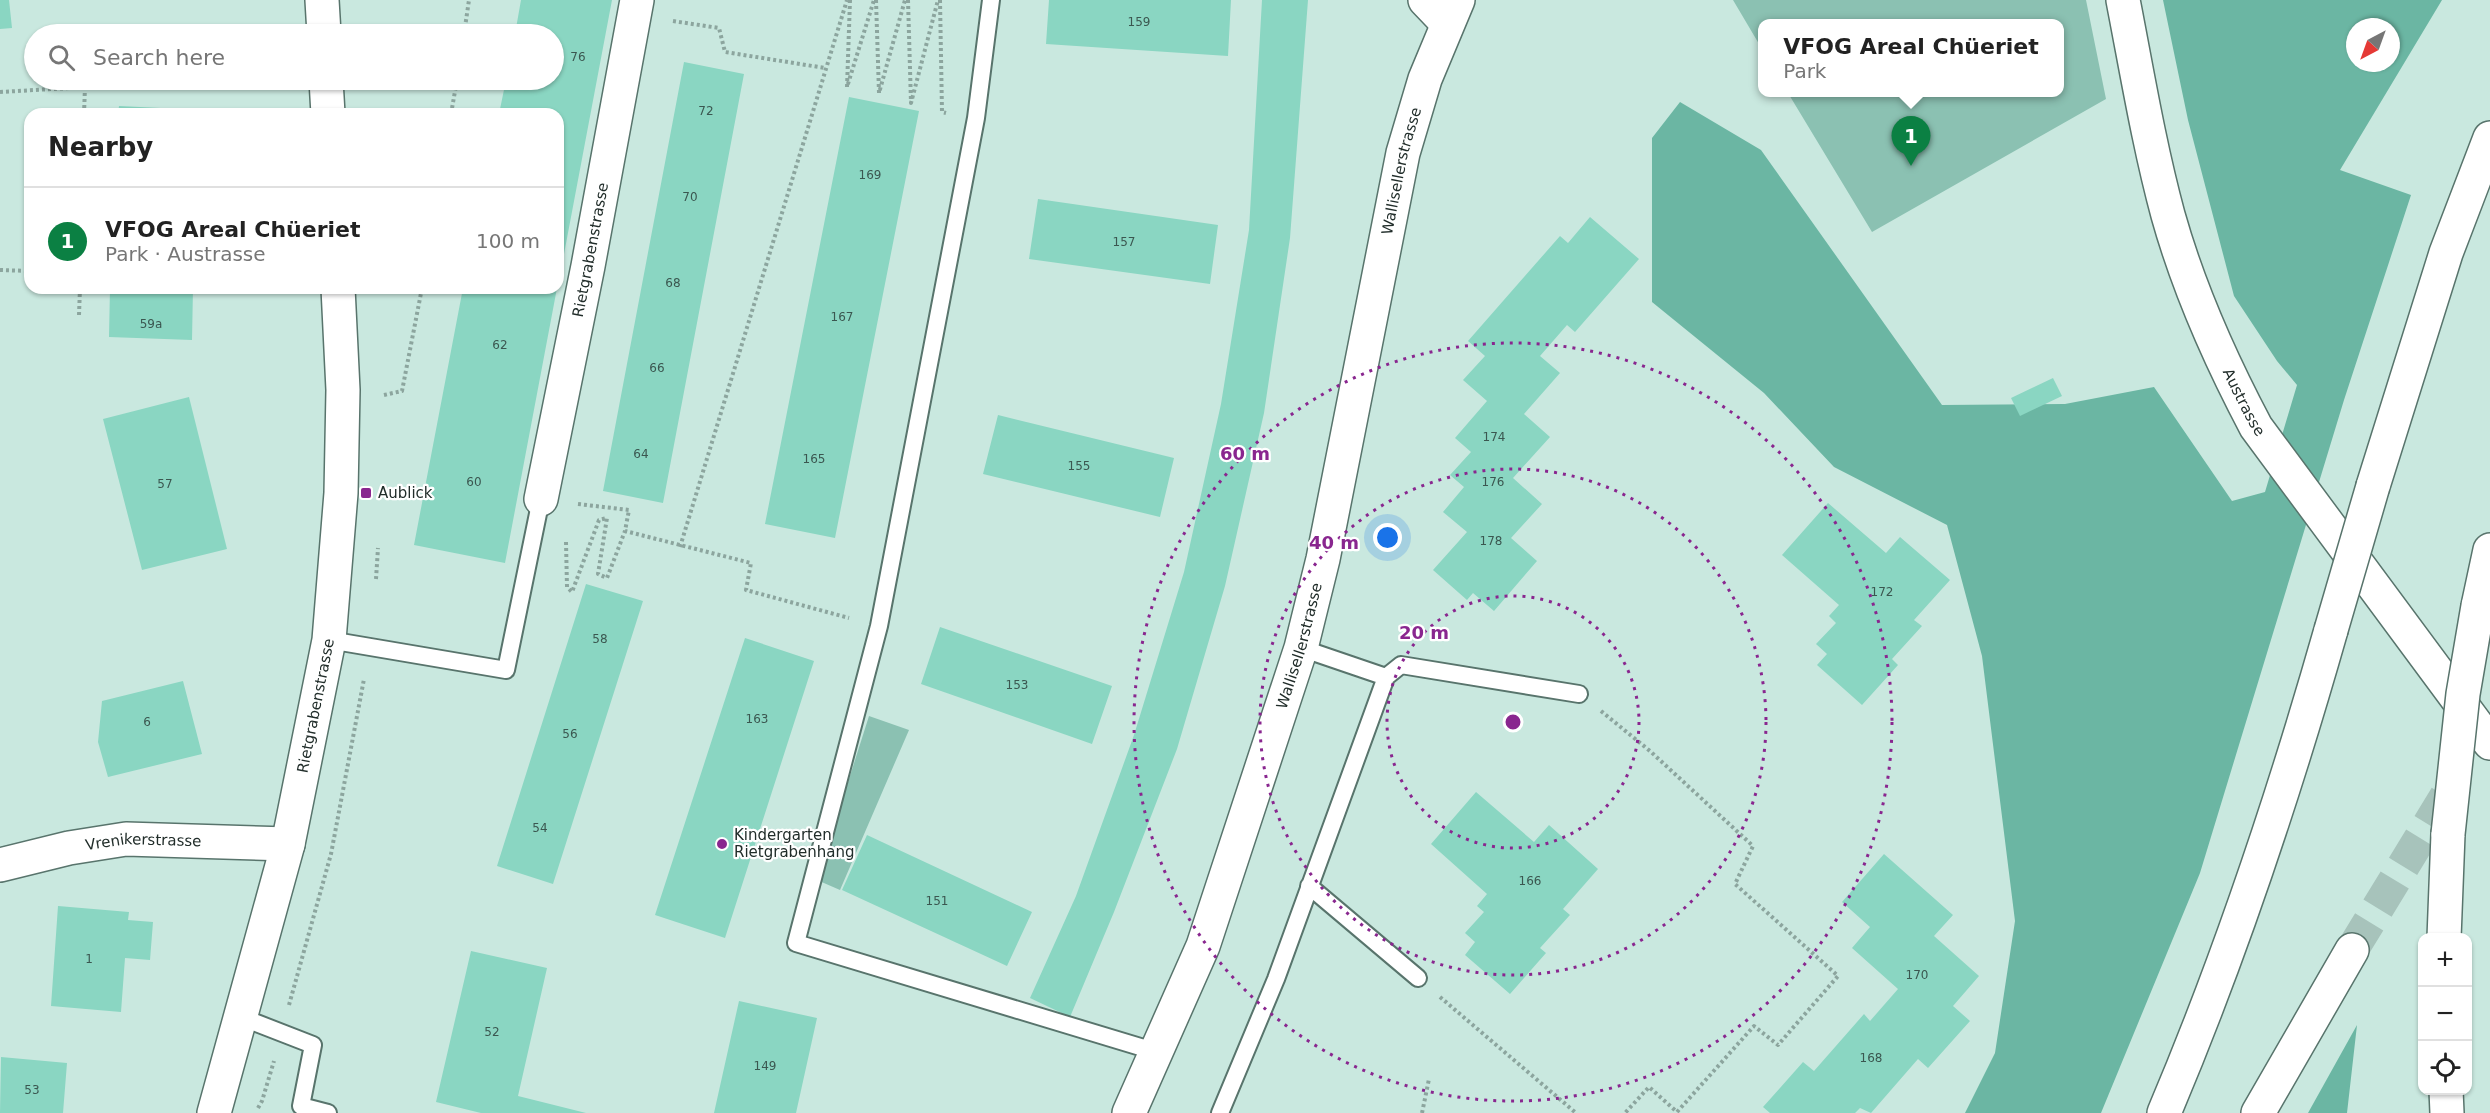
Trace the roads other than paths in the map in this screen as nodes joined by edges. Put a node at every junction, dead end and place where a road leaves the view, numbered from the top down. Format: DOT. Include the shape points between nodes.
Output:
graph roads {
  1 [pos="322,0"];
  2 [pos="637,0"];
  3 [pos="991,0"];
  4 [pos="2123,0"];
  5 [pos="1444,8"];
  6 [pos="323,24"];
  7 [pos="327,90"];
  8 [pos="328,108"];
  9 [pos="2490,138"];
  10 [pos="338,294"];
  11 [pos="542,499"];
  12 [pos="2490,550"];
  13 [pos="329,640"];
  14 [pos="1301,648"];
  15 [pos="1386,677"];
  16 [pos="1579,694"];
  17 [pos="2490,743"];
  18 [pos="288,844"];
  19 [pos="0,865"];
  20 [pos="1309,886"];
  21 [pos="2444,933"];
  22 [pos="2352,951"];
  23 [pos="1418,978"];
  24 [pos="242,1017"];
  25 [pos="1157,1053"];
  26 [pos="2446,1095"];
  27 [pos="214,1113"];
  28 [pos="328,1113"];
  29 [pos="1129,1113"];
  30 [pos="1220,1113"];
  31 [pos="2164,1113"];
  32 [pos="2258,1113"];
  33 [pos="2447,1113"];
  1 -- 6 [label="main road"];
  2 -- 11 [label="main road, Rietgrabenstrasse"];
  3 -- 25 [label="lane" via="976,118 879,626 796,943"];
  4 -- 17 [label="main road, Austrasse" via="2169,216 2201,313 2228,375 2256,427"];
  5 -- 14 [label="main road, Wallisellerstrasse" via="1403,153 1323,559"];
  7 -- 8 [label="main road"];
  9 -- 31 [label="main road, bridge" via="2446,253 2246,905"];
  10 -- 13 [label="main road, Rietgrabenstrasse" via="342,481"];
  11 -- 13 [label="lane" via="506,670"];
  12 -- 21 [label="main road, bridge" via="2463,694 2448,834"];
  13 -- 18 [label="main road, Rietgrabenstrasse"];
  14 -- 15 [label="lane"];
  14 -- 25 [label="main road, Wallisellerstrasse" via="1203,946"];
  15 -- 16 [label="lane" via="1401,665"];
  15 -- 20 [label="lane"];
  18 -- 19 [label="main road, Vrenikerstrasse" via="126,839"];
  18 -- 24 [label="main road, Rietgrabenstrasse"];
  20 -- 23 [label="lane"];
  20 -- 30 [label="lane"];
  22 -- 32 [label="main road"];
  24 -- 27 [label="main road, Rietgrabenstrasse"];
  24 -- 28 [label="lane" via="313,1045 301,1106"];
  25 -- 29 [label="main road, Wallisellerstrasse"];
  26 -- 33 [label="main road"];
}
